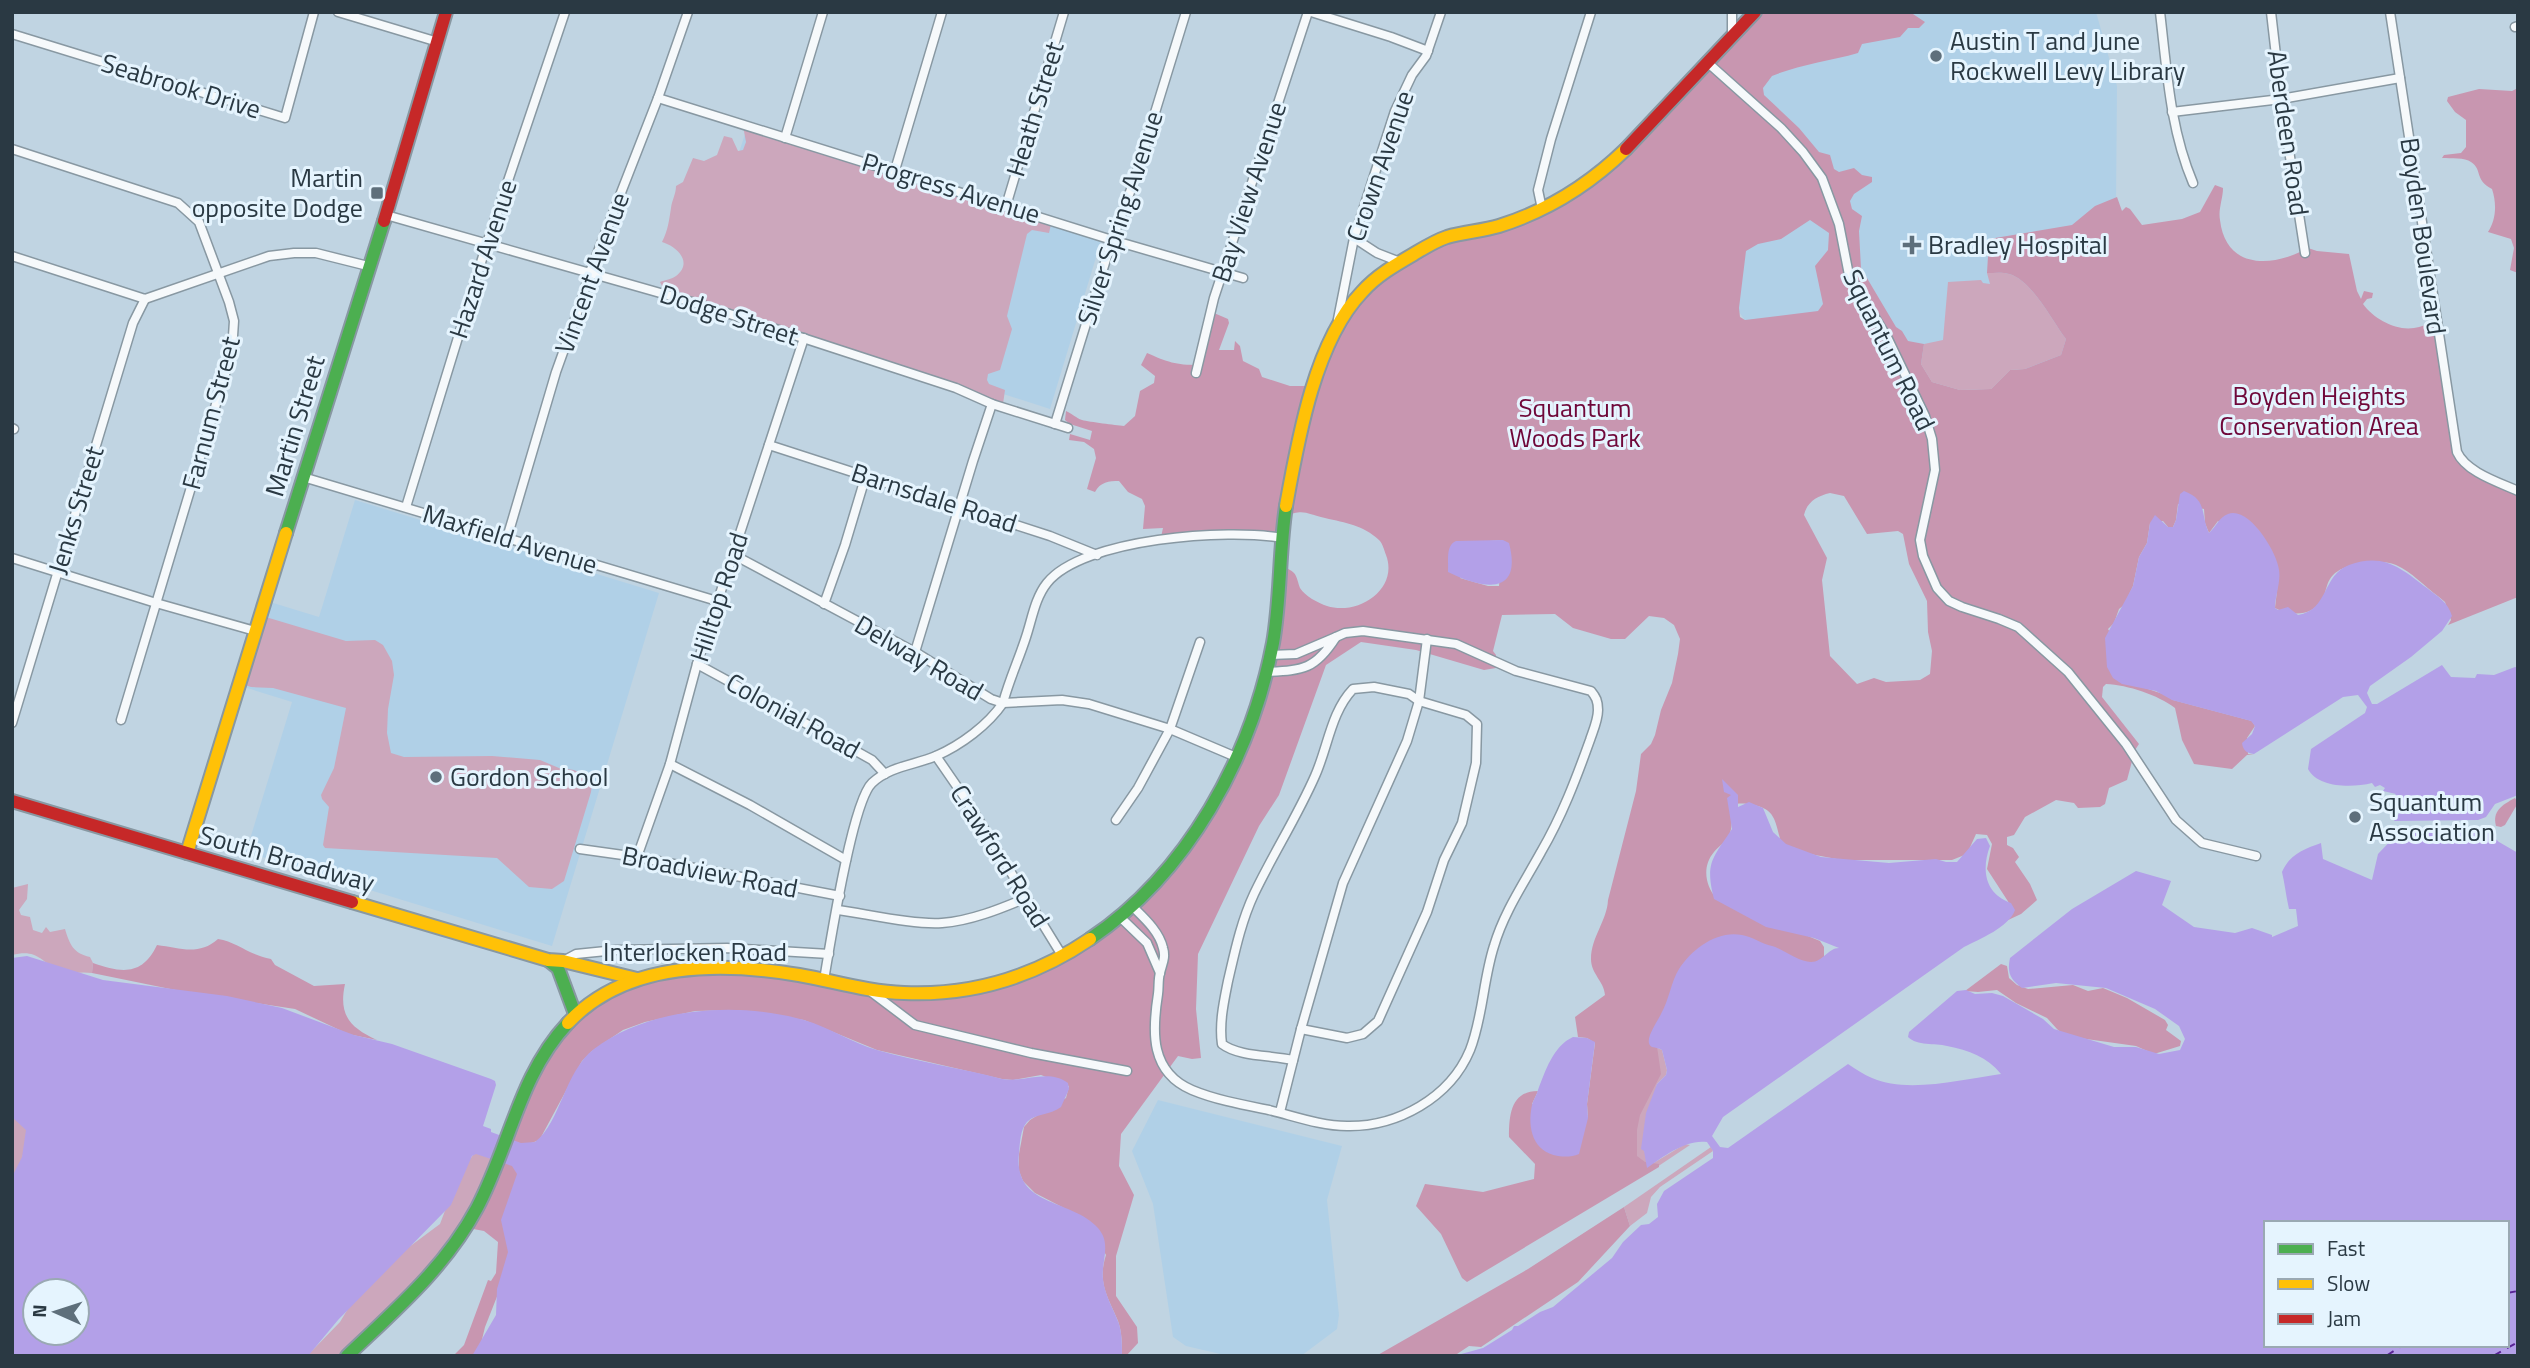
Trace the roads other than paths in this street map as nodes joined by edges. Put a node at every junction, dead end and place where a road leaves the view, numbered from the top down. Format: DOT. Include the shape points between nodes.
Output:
graph roads {
  1 [pos="314,12"];
  2 [pos="338,12"];
  3 [pos="446,12"];
  4 [pos="565,12"];
  5 [pos="823,12"];
  6 [pos="942,12"];
  7 [pos="1064,12"];
  8 [pos="1185,12"];
  9 [pos="1309,12"];
  10 [pos="1441,12"];
  11 [pos="1591,12"];
  12 [pos="1732,12"];
  13 [pos="1755,12"];
  14 [pos="2160,12"];
  15 [pos="2271,12"];
  16 [pos="2390,12"];
  17 [pos="684,13"];
  18 [pos="12,34"];
  19 [pos="1732,36"];
  20 [pos="438,42"];
  21 [pos="1428,51"];
  22 [pos="1707,62"];
  23 [pos="2400,78"];
  24 [pos="658,98"];
  25 [pos="2281,99"];
  26 [pos="2172,112"];
  27 [pos="785,138"];
  28 [pos="12,149"];
  29 [pos="895,170"];
  30 [pos="2193,183"];
  31 [pos="1006,206"];
  32 [pos="1542,209"];
  33 [pos="386,215"];
  34 [pos="1354,238"];
  35 [pos="1112,240"];
  36 [pos="487,243"];
  37 [pos="2305,253"];
  38 [pos="12,256"];
  39 [pos="1400,262"];
  40 [pos="368,266"];
  41 [pos="1222,271"];
  42 [pos="590,272"];
  43 [pos="218,274"];
  44 [pos="1243,278"];
  45 [pos="145,299"];
  46 [pos="1336,327"];
  47 [pos="804,338"];
  48 [pos="1196,373"];
  49 [pos="992,404"];
  50 [pos="1055,424"];
  51 [pos="1068,428"];
  52 [pos="769,445"];
  53 [pos="866,475"];
  54 [pos="303,477"];
  55 [pos="2518,491"];
  56 [pos="405,507"];
  57 [pos="959,508"];
  58 [pos="507,538"];
  59 [pos="1282,538"];
  60 [pos="734,555"];
  61 [pos="1097,555"];
  62 [pos="12,558"];
  63 [pos="57,573"];
  64 [pos="717,601"];
  65 [pos="156,603"];
  66 [pos="824,604"];
  67 [pos="255,631"];
  68 [pos="1336,637"];
  69 [pos="1427,639"];
  70 [pos="1200,642"];
  71 [pos="915,652"];
  72 [pos="1270,655"];
  73 [pos="697,664"];
  74 [pos="1266,672"];
  75 [pos="1419,701"];
  76 [pos="1003,703"];
  77 [pos="121,720"];
  78 [pos="12,723"];
  79 [pos="1170,729"];
  80 [pos="936,756"];
  81 [pos="1236,757"];
  82 [pos="670,764"];
  83 [pos="885,774"];
  84 [pos="12,801"];
  85 [pos="1116,820"];
  86 [pos="580,849"];
  87 [pos="187,853"];
  88 [pos="2256,856"];
  89 [pos="637,857"];
  90 [pos="846,860"];
  91 [pos="840,896"];
  92 [pos="1026,898"];
  93 [pos="1132,906"];
  94 [pos="838,910"];
  95 [pos="1120,917"];
  96 [pos="829,954"];
  97 [pos="1063,957"];
  98 [pos="548,960"];
  99 [pos="564,961"];
  100 [pos="1160,973"];
  101 [pos="637,979"];
  102 [pos="824,980"];
  103 [pos="869,990"];
  104 [pos="575,1014"];
  105 [pos="1301,1029"];
  106 [pos="1293,1060"];
  107 [pos="1127,1071"];
  108 [pos="1280,1112"];
  109 [pos="347,1356"];
  1 -- 18 [label="street, Seabrook Drive" via="285,118"];
  2 -- 20 [label="street"];
  3 -- 20 [label="main road, Martin Street"];
  4 -- 36 [label="street, Hazard Avenue"];
  5 -- 27 [label="street"];
  6 -- 29 [label="street"];
  7 -- 31 [label="street, Heath Street"];
  8 -- 35 [label="street, Silver Spring Avenue"];
  9 -- 21 [label="street"];
  9 -- 41 [label="street, Bay View Avenue"];
  10 -- 21 [label="street, Crown Avenue"];
  11 -- 32 [label="street" via="1538,190"];
  12 -- 19 [label="street"];
  13 -- 19 [label="main road"];
  14 -- 26 [label="street"];
  15 -- 25 [label="street, Aberdeen Road"];
  16 -- 23 [label="street, Boyden Boulevard"];
  17 -- 24 [label="street, Vincent Avenue"];
  19 -- 22 [label="main road"];
  20 -- 33 [label="main road, Martin Street"];
  21 -- 34 [label="street, Crown Avenue" via="1395,111"];
  22 -- 32 [label="main road" via="1666,109 1591,180"];
  22 -- 88 [label="street, Squantum Road" via="1781,128 1822,178 1839,224 1849,275 1887,337 1933,439 1935,470 1920,540 1937,588 1949,601 2018,627 2068,672 2126,744 2176,820 2202,843"];
  23 -- 25 [label="street"];
  23 -- 55 [label="street, Boyden Boulevard" via="2450,419 2460,459"];
  24 -- 27 [label="street, Progress Avenue"];
  24 -- 42 [label="street, Vincent Avenue"];
  25 -- 26 [label="street"];
  25 -- 37 [label="street, Aberdeen Road"];
  26 -- 30 [label="street"];
  27 -- 29 [label="street, Progress Avenue"];
  28 -- 43 [label="street, Farnum Street" via="178,202 199,222"];
  29 -- 31 [label="street, Progress Avenue"];
  31 -- 35 [label="street, Progress Avenue"];
  32 -- 39 [label="main road" via="1498,226 1442,239"];
  33 -- 36 [label="street, Dodge Street"];
  33 -- 40 [label="main road, Martin Street"];
  34 -- 39 [label="street"];
  34 -- 46 [label="street, Crown Avenue"];
  35 -- 41 [label="street, Progress Avenue"];
  35 -- 50 [label="street, Silver Spring Avenue"];
  36 -- 42 [label="street, Dodge Street"];
  36 -- 56 [label="street, Hazard Avenue"];
  38 -- 45 [label="street"];
  39 -- 46 [label="main road" via="1361,291"];
  40 -- 43 [label="street" via="316,253 295,253 269,256"];
  40 -- 54 [label="main road, Martin Street"];
  41 -- 44 [label="street, Progress Avenue"];
  41 -- 48 [label="street, Bay View Avenue"];
  42 -- 47 [label="street, Dodge Street"];
  42 -- 58 [label="street, Vincent Avenue"];
  43 -- 45 [label="street"];
  43 -- 65 [label="street, Farnum Street" via="234,321 232,351"];
  45 -- 63 [label="street, Jenks Street" via="133,323"];
  46 -- 59 [label="main road" via="1301,435"];
  47 -- 49 [label="street, Dodge Street"];
  47 -- 52 [label="street, Hilltop Road"];
  49 -- 50 [label="street, Dodge Street"];
  49 -- 57 [label="street"];
  50 -- 51 [label="street, Dodge Street"];
  52 -- 53 [label="street, Barnsdale Road"];
  52 -- 60 [label="street, Hilltop Road"];
  53 -- 57 [label="street, Barnsdale Road"];
  53 -- 66 [label="street"];
  54 -- 56 [label="street, Maxfield Avenue"];
  54 -- 67 [label="main road, Martin Street"];
  56 -- 58 [label="street, Maxfield Avenue"];
  57 -- 61 [label="street, Barnsdale Road"];
  57 -- 71 [label="street"];
  58 -- 64 [label="street, Maxfield Avenue"];
  59 -- 61 [label="street, Interlocken Road" via="1164,537"];
  59 -- 72 [label="main road"];
  60 -- 64 [label="street, Hilltop Road"];
  60 -- 66 [label="street, Delway Road"];
  61 -- 76 [label="street, Interlocken Road" via="1061,570 1046,584"];
  62 -- 63 [label="street"];
  63 -- 65 [label="street"];
  63 -- 78 [label="street, Jenks Street"];
  64 -- 73 [label="street, Hilltop Road"];
  65 -- 67 [label="street"];
  65 -- 77 [label="street, Farnum Street"];
  66 -- 71 [label="street, Delway Road"];
  67 -- 87 [label="main road, Martin Street"];
  68 -- 69 [label="street" via="1363,631"];
  68 -- 72 [label="street" via="1296,654"];
  68 -- 74 [label="street" via="1315,664"];
  69 -- 75 [label="street"];
  69 -- 108 [label="street" via="1455,644 1540,679 1591,691 1599,713 1561,817 1509,906 1493,947 1469,1051 1451,1082 1417,1109 1384,1121 1349,1126"];
  70 -- 79 [label="street"];
  71 -- 76 [label="street, Delway Road"];
  72 -- 74 [label="main road"];
  73 -- 82 [label="street, Hilltop Road"];
  73 -- 83 [label="street, Colonial Road" via="847,746"];
  74 -- 81 [label="main road"];
  75 -- 105 [label="street" via="1407,741 1343,883"];
  75 -- 105 [label="street" via="1466,715 1476,724 1476,763 1462,823 1378,1021 1363,1034 1347,1038"];
  75 -- 106 [label="street" via="1409,694 1374,687 1353,689 1343,700 1319,768 1237,937 1220,1032 1222,1044 1228,1049"];
  76 -- 79 [label="street, Delway Road" via="1062,700 1090,704"];
  76 -- 80 [label="street, Interlocken Road" via="994,716"];
  79 -- 81 [label="street, Delway Road"];
  79 -- 85 [label="street"];
  80 -- 83 [label="street, Interlocken Road"];
  80 -- 92 [label="street, Crawford Road"];
  81 -- 93 [label="main road" via="1210,809 1164,873"];
  82 -- 89 [label="street, Hilltop Road"];
  82 -- 90 [label="street"];
  83 -- 90 [label="street, Interlocken Road" via="864,794"];
  84 -- 87 [label="main road, South Broadway"];
  86 -- 89 [label="street, Broadview Road"];
  87 -- 98 [label="main road, South Broadway"];
  89 -- 91 [label="street, Broadview Road"];
  90 -- 91 [label="street, Interlocken Road"];
  91 -- 94 [label="street, Interlocken Road"];
  92 -- 94 [label="street" via="942,923"];
  92 -- 97 [label="street, Crawford Road"];
  93 -- 95 [label="main road"];
  93 -- 100 [label="street" via="1161,943 1165,961"];
  94 -- 96 [label="street, Interlocken Road"];
  95 -- 97 [label="main road"];
  95 -- 100 [label="street" via="1147,943"];
  96 -- 99 [label="street, Interlocken Road" via="727,948 616,950 576,954"];
  96 -- 102 [label="street, Interlocken Road"];
  97 -- 103 [label="main road" via="985,989 926,994"];
  98 -- 99 [label="main road, South Broadway"];
  98 -- 104 [label="main road" via="558,968"];
  99 -- 101 [label="main road, South Broadway"];
  100 -- 108 [label="street" via="1153,1035 1168,1071 1198,1093"];
  101 -- 102 [label="main road" via="721,968"];
  101 -- 104 [label="main road"];
  102 -- 103 [label="main road"];
  103 -- 107 [label="street" via="915,1025"];
  104 -- 109 [label="main road" via="533,1069 470,1221 451,1250 428,1279"];
  105 -- 106 [label="street"];
  106 -- 108 [label="street"];
}
